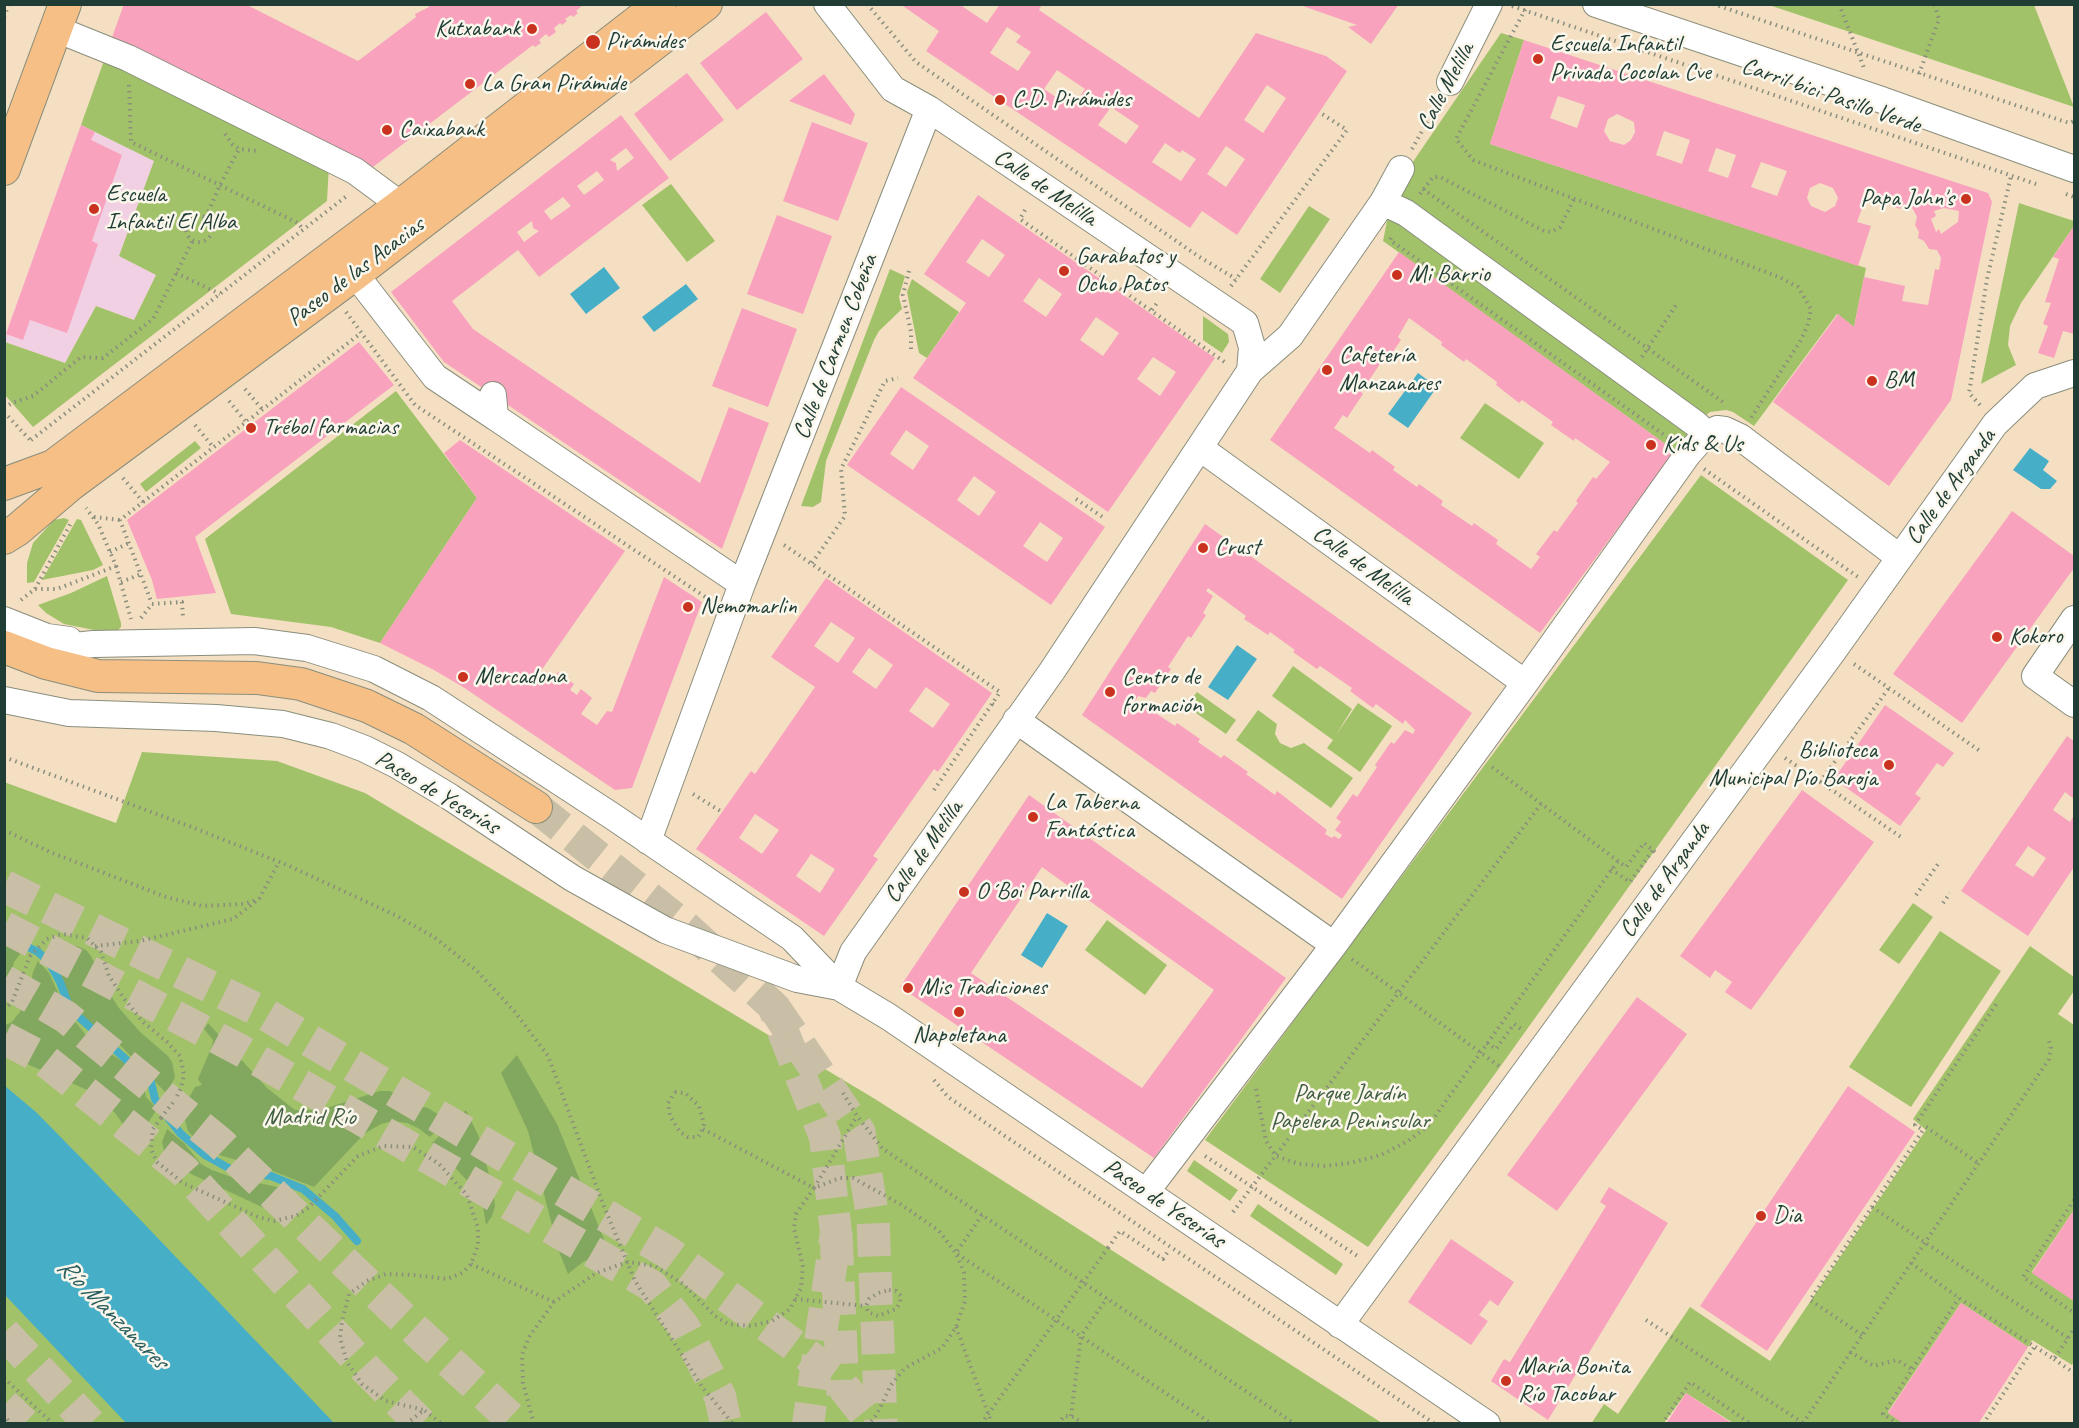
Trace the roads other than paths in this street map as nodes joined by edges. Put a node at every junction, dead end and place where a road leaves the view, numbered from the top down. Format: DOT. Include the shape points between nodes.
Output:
graph roads {
  1 [pos="660,4"];
  2 [pos="705,4"];
  3 [pos="827,4"];
  4 [pos="1489,4"];
  5 [pos="1606,6"];
  6 [pos="60,17"];
  7 [pos="1450,82"];
  8 [pos="929,109"];
  9 [pos="4,169"];
  10 [pos="1401,169"];
  11 [pos="2074,169"];
  12 [pos="1383,202"];
  13 [pos="401,205"];
  14 [pos="355,274"];
  15 [pos="1238,367"];
  16 [pos="2074,373"];
  17 [pos="1706,434"];
  18 [pos="1200,448"];
  19 [pos="4,484"];
  20 [pos="4,537"];
  21 [pos="1899,557"];
  22 [pos="742,584"];
  23 [pos="2074,619"];
  24 [pos="4,620"];
  25 [pos="93,644"];
  26 [pos="10,650"];
  27 [pos="1525,683"];
  28 [pos="4,700"];
  29 [pos="2074,704"];
  30 [pos="1017,720"];
  31 [pos="536,807"];
  32 [pos="648,841"];
  33 [pos="1334,945"];
  34 [pos="839,987"];
  35 [pos="1146,1192"];
  36 [pos="1340,1325"];
  37 [pos="1487,1424"];
  1 -- 13 [label="main road, Paseo de las Acacias"];
  2 -- 14 [label="main road, Paseo de las Acacias"];
  3 -- 8 [label="street, Calle de Melilla" via="892,89"];
  4 -- 7 [label="street, Calle Melilla"];
  5 -- 11 [label="street"];
  6 -- 9 [label="main road"];
  6 -- 13 [label="street" via="128,58 355,171"];
  8 -- 15 [label="street, Calle de Melilla" via="1245,323 1252,347"];
  8 -- 22 [label="street, Calle de Carmen Cobeña"];
  10 -- 12 [label="street, Calle de Melilla"];
  12 -- 15 [label="street, Calle de Melilla" via="1290,336"];
  12 -- 17 [label="street" via="1406,213"];
  13 -- 19 [label="main road, Paseo de las Acacias" via="53,465"];
  14 -- 20 [label="main road, Paseo de las Acacias"];
  14 -- 22 [label="street" via="435,376 494,406"];
  15 -- 18 [label="street, Calle de Melilla"];
  16 -- 21 [label="street, Calle de Arganda" via="2035,386 1995,424"];
  17 -- 21 [label="street" via="1717,429 1740,437"];
  17 -- 27 [label="street"];
  18 -- 27 [label="street, Calle de Melilla"];
  18 -- 30 [label="street, Calle de Melilla"];
  21 -- 36 [label="street, Calle de Arganda"];
  22 -- 32 [label="street, Calle de Carmen Cobeña"];
  23 -- 29 [label="street" via="2035,676"];
  24 -- 25 [label="street, Paseo de Yeserías" via="47,637"];
  25 -- 26 [label="street, Paseo de Yeserías"];
  25 -- 32 [label="street, Paseo de Yeserías" via="254,641 307,648 374,669 431,698"];
  26 -- 31 [label="main road, Paseo de Yeserías" via="98,676 257,678 301,684 367,706 414,729"];
  27 -- 33 [label="street"];
  28 -- 34 [label="street, Paseo de Yeserías" via="69,713 283,724 330,736 397,765 572,878 665,930 797,979"];
  30 -- 33 [label="street"];
  30 -- 34 [label="street, Calle de Melilla" via="853,952"];
  32 -- 34 [label="street, Paseo de Yeserías" via="792,938"];
  33 -- 35 [label="street"];
  34 -- 35 [label="street, Paseo de Yeserías"];
  35 -- 36 [label="street, Paseo de Yeserías"];
  36 -- 37 [label="street, Paseo de Yeserías"];
}
